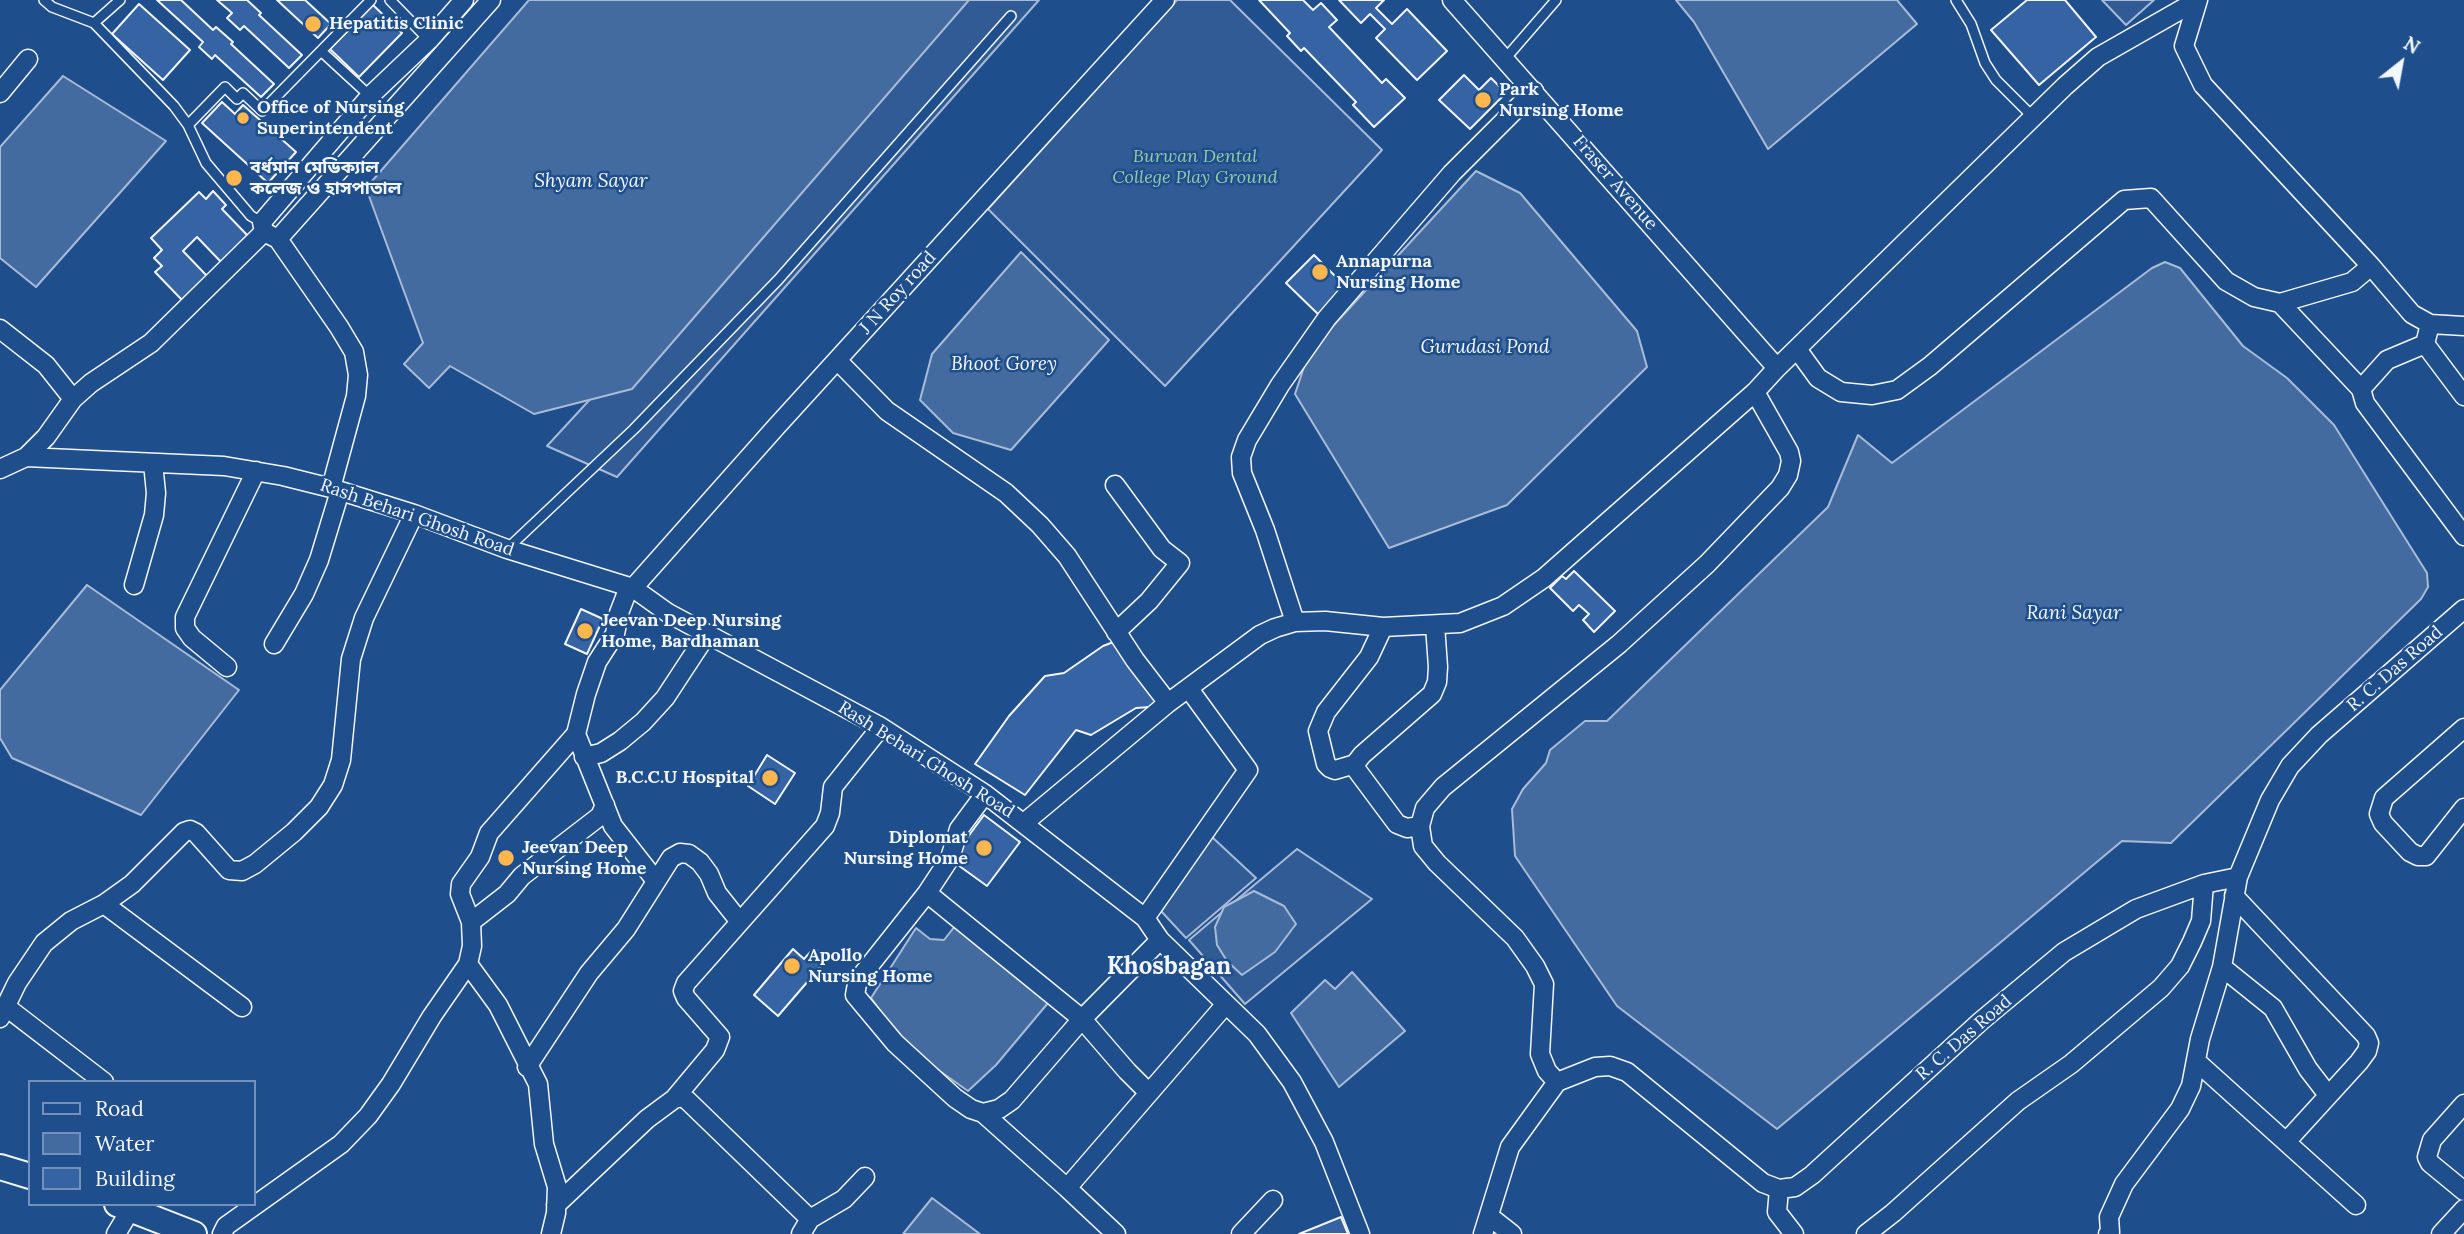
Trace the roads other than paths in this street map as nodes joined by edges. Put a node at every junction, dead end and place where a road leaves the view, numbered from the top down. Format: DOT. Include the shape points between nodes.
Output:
graph roads {
  1 [pos="44,0"];
  2 [pos="120,0"];
  3 [pos="371,0"];
  4 [pos="390,0"];
  5 [pos="464,0"];
  6 [pos="491,0"];
  7 [pos="1165,0"];
  8 [pos="1452,0"];
  9 [pos="1556,0"];
  10 [pos="1956,0"];
  11 [pos="2198,0"];
  12 [pos="1011,16"];
  13 [pos="94,23"];
  14 [pos="429,40"];
  15 [pos="321,51"];
  16 [pos="28,59"];
  17 [pos="1505,59"];
  18 [pos="1534,91"];
  19 [pos="0,93"];
  20 [pos="370,96"];
  21 [pos="2033,117"];
  22 [pos="188,125"];
  23 [pos="268,231"];
  24 [pos="2371,266"];
  25 [pos="2280,303"];
  26 [pos="2430,324"];
  27 [pos="2464,326"];
  28 [pos="0,329"];
  29 [pos="2425,344"];
  30 [pos="1797,349"];
  31 [pos="837,360"];
  32 [pos="1777,368"];
  33 [pos="2361,389"];
  34 [pos="1755,392"];
  35 [pos="2464,397"];
  36 [pos="73,399"];
  37 [pos="26,457"];
  38 [pos="153,463"];
  39 [pos="0,469"];
  40 [pos="256,471"];
  41 [pos="1115,485"];
  42 [pos="335,490"];
  43 [pos="414,514"];
  44 [pos="2464,536"];
  45 [pos="507,549"];
  46 [pos="134,585"];
  47 [pos="631,588"];
  48 [pos="2464,609"];
  49 [pos="1296,622"];
  50 [pos="1435,625"];
  51 [pos="1383,627"];
  52 [pos="1116,632"];
  53 [pos="707,634"];
  54 [pos="274,644"];
  55 [pos="227,667"];
  56 [pos="1189,689"];
  57 [pos="1168,703"];
  58 [pos="881,727"];
  59 [pos="2464,728"];
  60 [pos="576,734"];
  61 [pos="584,757"];
  62 [pos="1355,764"];
  63 [pos="985,794"];
  64 [pos="605,805"];
  65 [pos="2464,808"];
  66 [pos="1024,823"];
  67 [pos="1420,827"];
  68 [pos="2238,877"];
  69 [pos="656,881"];
  70 [pos="2204,884"];
  71 [pos="926,893"];
  72 [pos="2234,896"];
  73 [pos="104,904"];
  74 [pos="1145,918"];
  75 [pos="471,922"];
  76 [pos="740,922"];
  77 [pos="1160,940"];
  78 [pos="468,964"];
  79 [pos="2222,967"];
  80 [pos="1226,1004"];
  81 [pos="242,1007"];
  82 [pos="3,1012"];
  83 [pos="1082,1019"];
  84 [pos="2196,1060"];
  85 [pos="527,1067"];
  86 [pos="101,1080"];
  87 [pos="1557,1082"];
  88 [pos="1149,1093"];
  89 [pos="2328,1095"];
  90 [pos="674,1099"];
  91 [pos="2464,1104"];
  92 [pos="983,1113"];
  93 [pos="2286,1142"];
  94 [pos="0,1167"];
  95 [pos="28,1175"];
  96 [pos="865,1177"];
  97 [pos="1067,1188"];
  98 [pos="1779,1189"];
  99 [pos="2464,1191"];
  100 [pos="1273,1200"];
  101 [pos="256,1205"];
  102 [pos="556,1205"];
  103 [pos="2356,1205"];
  104 [pos="254,1206"];
  105 [pos="124,1207"];
  106 [pos="2464,1209"];
  107 [pos="1489,1216"];
  108 [pos="805,1226"];
  109 [pos="2110,1233"];
  110 [pos="116,1234"];
  111 [pos="194,1234"];
  112 [pos="222,1234"];
  113 [pos="551,1234"];
  114 [pos="1116,1234"];
  115 [pos="1241,1234"];
  116 [pos="1360,1234"];
  117 [pos="1483,1234"];
  118 [pos="1512,1234"];
  119 [pos="1794,1234"];
  120 [pos="1866,1234"];
  121 [pos="2441,1234"];
  1 -- 13 [label="lane"];
  2 -- 13 [label="lane"];
  3 -- 15 [label="lane"];
  4 -- 14 [label="lane"];
  5 -- 14 [label="street"];
  6 -- 23 [label="street"];
  7 -- 31 [label="street, J N Roy road"];
  8 -- 17 [label="street, Fraser Avenue"];
  9 -- 17 [label="lane"];
  10 -- 21 [label="lane" via="1996,80"];
  11 -- 21 [label="street" via="2098,57"];
  11 -- 24 [label="street" via="2184,46 2203,85"];
  12 -- 45 [label="lane" via="778,280 634,429"];
  13 -- 22 [label="lane"];
  14 -- 20 [label="street"];
  15 -- 20 [label="lane"];
  15 -- 22 [label="lane" via="262,111 243,93 237,99 225,87"];
  16 -- 19 [label="street"];
  17 -- 18 [label="street, Fraser Avenue"];
  18 -- 32 [label="street, Fraser Avenue"];
  18 -- 49 [label="street" via="1452,173 1327,318 1247,440 1242,473"];
  20 -- 23 [label="street"];
  21 -- 30 [label="street"];
  22 -- 23 [label="lane" via="206,163"];
  23 -- 36 [label="street" via="151,343"];
  23 -- 42 [label="street" via="354,352 356,396"];
  24 -- 25 [label="street" via="2352,282"];
  24 -- 26 [label="street" via="2412,314"];
  25 -- 30 [label="street" via="2254,297 2226,281 2151,198 2124,200 1897,390 1871,395 1842,392 1818,378"];
  25 -- 33 [label="street"];
  26 -- 27 [label="street"];
  26 -- 29 [label="street"];
  28 -- 36 [label="street" via="46,365"];
  29 -- 33 [label="street" via="2388,360"];
  29 -- 35 [label="street"];
  30 -- 32 [label="street"];
  31 -- 47 [label="street, J N Roy road"];
  31 -- 52 [label="street" via="887,411 1006,493 1040,525 1067,556"];
  32 -- 34 [label="street"];
  33 -- 44 [label="street" via="2365,403"];
  34 -- 50 [label="street" via="1544,578 1478,617"];
  34 -- 67 [label="street" via="1791,461 1780,488 1707,564 1619,644 1443,787 1425,808"];
  36 -- 37 [label="street"];
  37 -- 38 [label="street, Rash Behari Ghosh Road"];
  37 -- 39 [label="street, Rash Behari Ghosh Road"];
  38 -- 40 [label="street, Rash Behari Ghosh Road"];
  38 -- 46 [label="street" via="154,515"];
  40 -- 42 [label="street, Rash Behari Ghosh Road"];
  40 -- 55 [label="street" via="185,617 192,638"];
  41 -- 52 [label="street" via="1162,549 1180,563"];
  42 -- 43 [label="street, Rash Behari Ghosh Road"];
  42 -- 54 [label="street" via="332,522 314,572"];
  43 -- 45 [label="street, Rash Behari Ghosh Road"];
  43 -- 73 [label="street" via="364,618 351,659 341,760 333,785 318,807 242,872 229,870 196,833 184,832 132,884"];
  45 -- 47 [label="street, Rash Behari Ghosh Road"];
  47 -- 53 [label="street, Rash Behari Ghosh Road"];
  47 -- 60 [label="street" via="615,634 597,662"];
  48 -- 68 [label="street, R. C. Das Road" via="2290,765"];
  49 -- 51 [label="street"];
  49 -- 56 [label="street" via="1260,635"];
  50 -- 51 [label="street"];
  50 -- 62 [label="street" via="1438,667 1432,694"];
  51 -- 62 [label="street" via="1369,657 1326,712 1318,731 1330,768"];
  52 -- 57 [label="street"];
  53 -- 58 [label="street, Rash Behari Ghosh Road"];
  53 -- 61 [label="street" via="665,698 643,722 601,753"];
  56 -- 57 [label="street"];
  56 -- 74 [label="street" via="1248,770"];
  57 -- 66 [label="street"];
  58 -- 63 [label="street, Rash Behari Ghosh Road"];
  58 -- 76 [label="street" via="833,787 825,826"];
  59 -- 65 [label="street" via="2384,798 2379,814 2410,852 2426,856"];
  60 -- 61 [label="street"];
  60 -- 75 [label="street" via="485,838 480,857 461,884 460,894"];
  61 -- 64 [label="street"];
  62 -- 67 [label="street" via="1397,824"];
  63 -- 66 [label="street, Rash Behari Ghosh Road"];
  63 -- 71 [label="street" via="959,829 954,851"];
  64 -- 69 [label="street" via="613,825"];
  64 -- 75 [label="street" via="600,816"];
  66 -- 74 [label="street, Rash Behari Ghosh Road"];
  67 -- 87 [label="street" via="1423,846 1437,863 1515,938 1535,965 1544,984 1540,1054"];
  68 -- 70 [label="street, R. C. Das Road"];
  68 -- 72 [label="street"];
  69 -- 76 [label="street" via="671,858 689,854 700,862"];
  69 -- 85 [label="street"];
  70 -- 98 [label="street, R. C. Das Road" via="2136,909 2064,952 1812,1175 1796,1187"];
  70 -- 120 [label="street" via="2201,921 2180,966 2161,988 2071,1064 2018,1101"];
  71 -- 83 [label="street"];
  71 -- 92 [label="street" via="862,975 855,995 895,1042 955,1098"];
  72 -- 79 [label="street"];
  72 -- 89 [label="street" via="2366,1035 2367,1051"];
  73 -- 81 [label="street"];
  73 -- 82 [label="street" via="71,921 44,943"];
  74 -- 77 [label="street, Rash Behari Ghosh Road"];
  75 -- 78 [label="street"];
  76 -- 90 [label="street" via="683,991 720,1037 715,1050"];
  77 -- 80 [label="street, Rash Behari Ghosh Road"];
  77 -- 83 [label="street"];
  78 -- 85 [label="street" via="498,1004"];
  78 -- 101 [label="street" via="368,1116 341,1144"];
  79 -- 84 [label="street"];
  79 -- 89 [label="street" via="2273,1008"];
  80 -- 88 [label="street"];
  80 -- 116 [label="street, Rash Behari Ghosh Road" via="1257,1034 1292,1082 1324,1142"];
  82 -- 86 [label="street"];
  83 -- 88 [label="street"];
  83 -- 92 [label="street" via="1012,1100"];
  84 -- 93 [label="street"];
  84 -- 109 [label="street" via="2180,1109 2114,1203"];
  85 -- 102 [label="street" via="538,1084 544,1144 557,1187"];
  87 -- 98 [label="street" via="1595,1067 1627,1072 1763,1184"];
  87 -- 107 [label="street" via="1510,1147"];
  88 -- 97 [label="street"];
  89 -- 93 [label="street"];
  90 -- 102 [label="street"];
  90 -- 108 [label="street" via="687,1100"];
  91 -- 99 [label="street" via="2432,1140 2427,1157"];
  92 -- 97 [label="street"];
  93 -- 103 [label="street"];
  94 -- 95 [label="main road"];
  96 -- 108 [label="street" via="844,1199"];
  97 -- 114 [label="street"];
  98 -- 119 [label="street" via="1777,1212"];
  100 -- 115 [label="street"];
  102 -- 113 [label="street"];
  104 -- 112 [label="street"];
  105 -- 110 [label="street"];
  105 -- 111 [label="main road"];
  106 -- 121 [label="street"];
  107 -- 117 [label="street"];
  107 -- 118 [label="street"];
}
